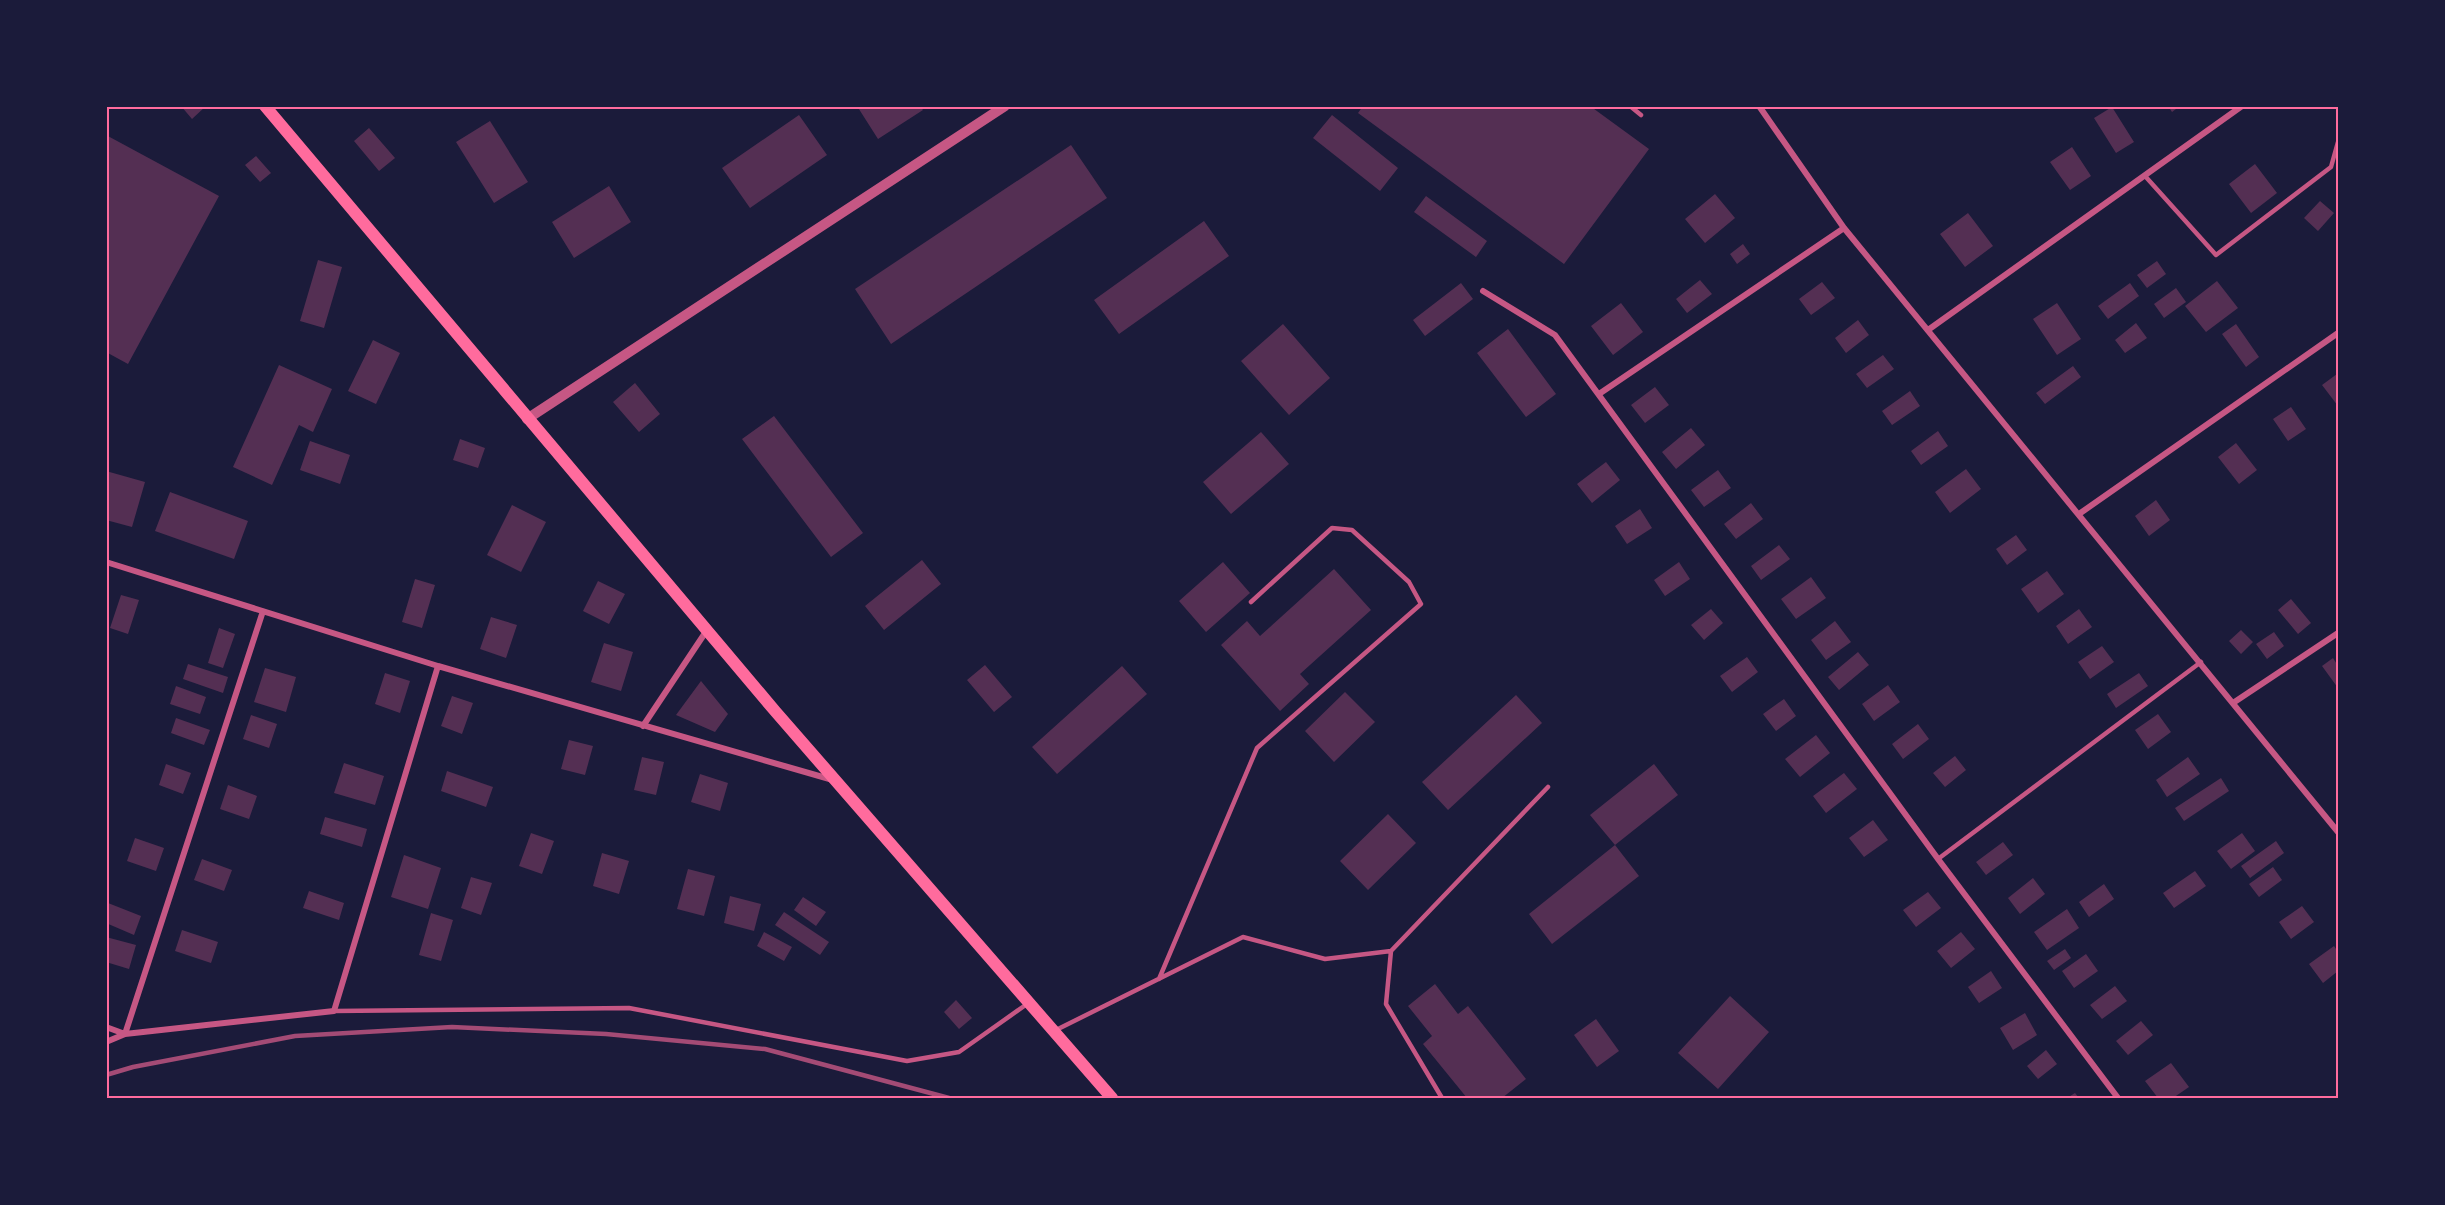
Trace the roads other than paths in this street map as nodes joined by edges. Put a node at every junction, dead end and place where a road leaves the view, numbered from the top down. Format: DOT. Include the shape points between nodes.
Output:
graph roads {
  1 [pos="265,106"];
  2 [pos="1005,106"];
  3 [pos="1630,106"];
  4 [pos="1759,106"];
  5 [pos="2242,106"];
  6 [pos="1641,115"];
  7 [pos="2338,142"];
  8 [pos="2145,176"];
  9 [pos="1844,228"];
  10 [pos="1483,291"];
  11 [pos="1928,330"];
  12 [pos="2338,333"];
  13 [pos="1599,394"];
  14 [pos="527,419"];
  15 [pos="2079,514"];
  16 [pos="106,562"];
  17 [pos="1251,602"];
  18 [pos="263,611"];
  19 [pos="706,630"];
  20 [pos="2338,633"];
  21 [pos="2201,662"];
  22 [pos="438,666"];
  23 [pos="2233,703"];
  24 [pos="643,726"];
  25 [pos="837,782"];
  26 [pos="1548,787"];
  27 [pos="2338,832"];
  28 [pos="1938,859"];
  29 [pos="1391,951"];
  30 [pos="1159,979"];
  31 [pos="1029,1002"];
  32 [pos="334,1011"];
  33 [pos="106,1027"];
  34 [pos="1053,1031"];
  35 [pos="125,1034"];
  36 [pos="106,1042"];
  37 [pos="1112,1098"];
  38 [pos="1442,1098"];
  39 [pos="2118,1098"];
  1 -- 14 [label="main road"];
  2 -- 14 [label="street"];
  3 -- 6 [label="lane"];
  4 -- 9 [label="street"];
  5 -- 8 [label="street"];
  7 -- 8 [label="lane" via="2331,166 2216,255"];
  8 -- 11 [label="street"];
  9 -- 11 [label="street"];
  9 -- 13 [label="street"];
  10 -- 13 [label="street" via="1555,334"];
  11 -- 15 [label="street"];
  12 -- 15 [label="street"];
  13 -- 28 [label="street"];
  14 -- 19 [label="main road"];
  15 -- 21 [label="street"];
  16 -- 18 [label="street"];
  17 -- 30 [label="lane" via="1332,528 1352,530 1410,582 1421,604 1257,748"];
  18 -- 22 [label="street"];
  18 -- 35 [label="street"];
  19 -- 24 [label="street"];
  19 -- 25 [label="main road"];
  20 -- 23 [label="street"];
  21 -- 23 [label="street"];
  21 -- 28 [label="lane"];
  22 -- 24 [label="street"];
  22 -- 32 [label="street"];
  23 -- 27 [label="street"];
  24 -- 25 [label="street"];
  25 -- 31 [label="main road"];
  26 -- 29 [label="lane"];
  28 -- 39 [label="street"];
  29 -- 30 [label="lane" via="1325,959 1243,937"];
  29 -- 38 [label="lane" via="1386,1004"];
  30 -- 34 [label="lane"];
  31 -- 32 [label="lane" via="959,1052 907,1061 629,1008"];
  31 -- 34 [label="main road"];
  32 -- 35 [label="street"];
  33 -- 35 [label="street"];
  34 -- 37 [label="main road"];
  35 -- 36 [label="street"];
}
